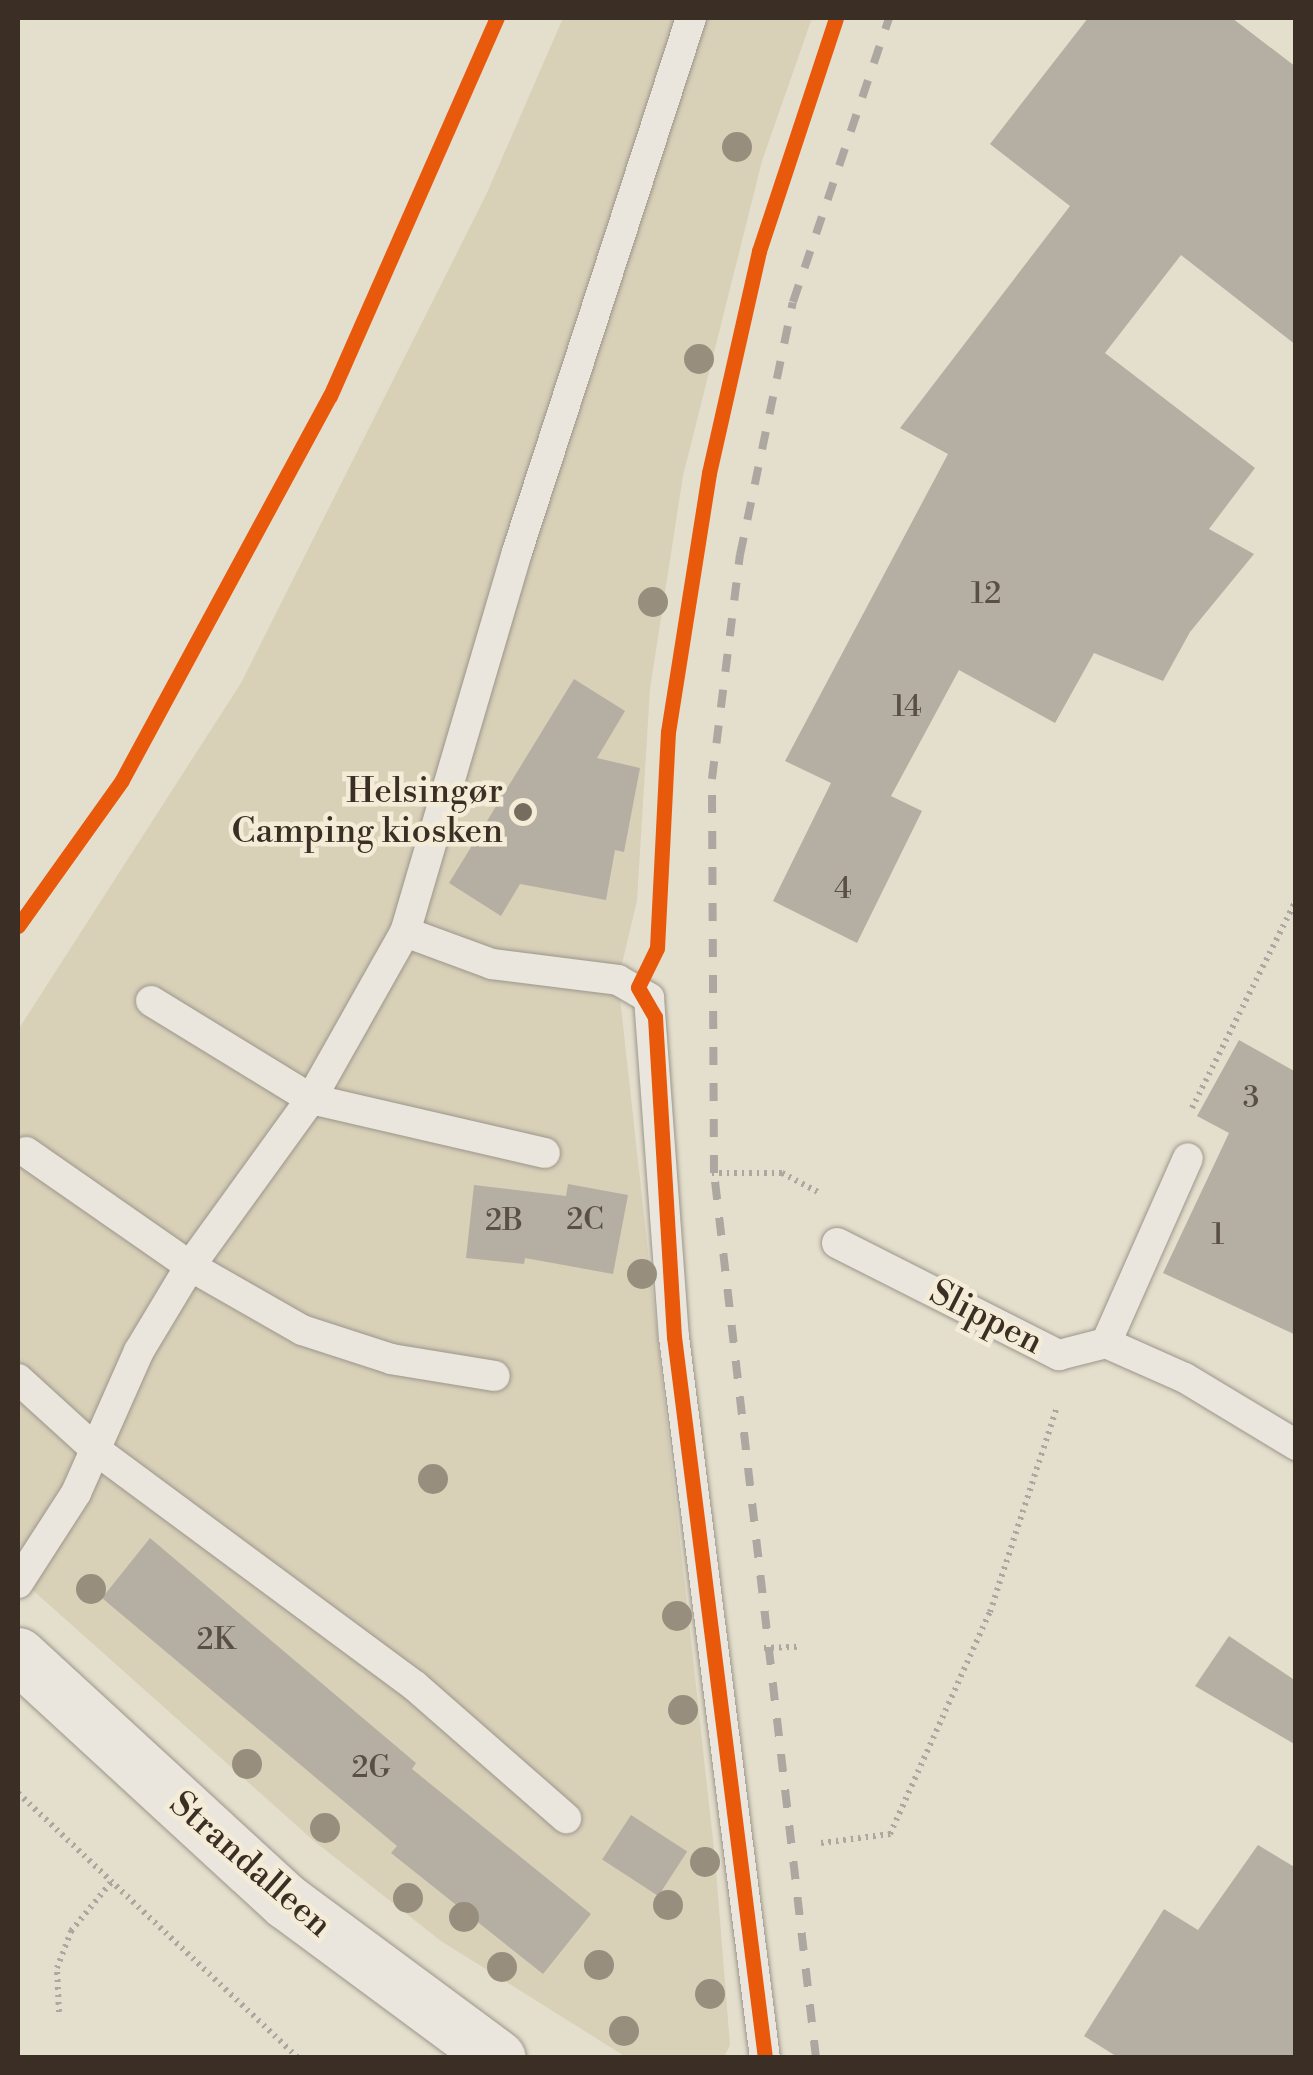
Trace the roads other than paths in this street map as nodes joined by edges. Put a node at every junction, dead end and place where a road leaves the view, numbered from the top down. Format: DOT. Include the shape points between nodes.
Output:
graph roads {
  1 [pos="691,18"];
  2 [pos="405,932"];
  3 [pos="151,1001"];
  4 [pos="312,1099"];
  5 [pos="26,1152"];
  6 [pos="546,1152"];
  7 [pos="1188,1158"];
  8 [pos="838,1244"];
  9 [pos="190,1266"];
  10 [pos="1106,1343"];
  11 [pos="495,1376"];
  12 [pos="18,1379"];
  13 [pos="1296,1445"];
  14 [pos="96,1450"];
  15 [pos="18,1582"];
  16 [pos="18,1656"];
  17 [pos="566,1818"];
  18 [pos="498,2058"];
  19 [pos="765,2058"];
  1 -- 2 [label="lane" via="518,552"];
  2 -- 4 [label="lane"];
  2 -- 19 [label="lane" via="492,964 638,987 655,1017 674,1337"];
  3 -- 4 [label="lane" via="217,1049"];
  4 -- 6 [label="lane"];
  4 -- 9 [label="lane"];
  5 -- 9 [label="lane"];
  7 -- 10 [label="lane"];
  8 -- 10 [label="lane, Slippen" via="1059,1355"];
  9 -- 11 [label="lane" via="349,1348"];
  9 -- 14 [label="lane" via="139,1351"];
  10 -- 13 [label="lane" via="1186,1378"];
  12 -- 14 [label="lane"];
  14 -- 15 [label="lane"];
  14 -- 17 [label="lane" via="415,1686"];
  16 -- 18 [label="street, Strandalleen" via="288,1902"];
}
